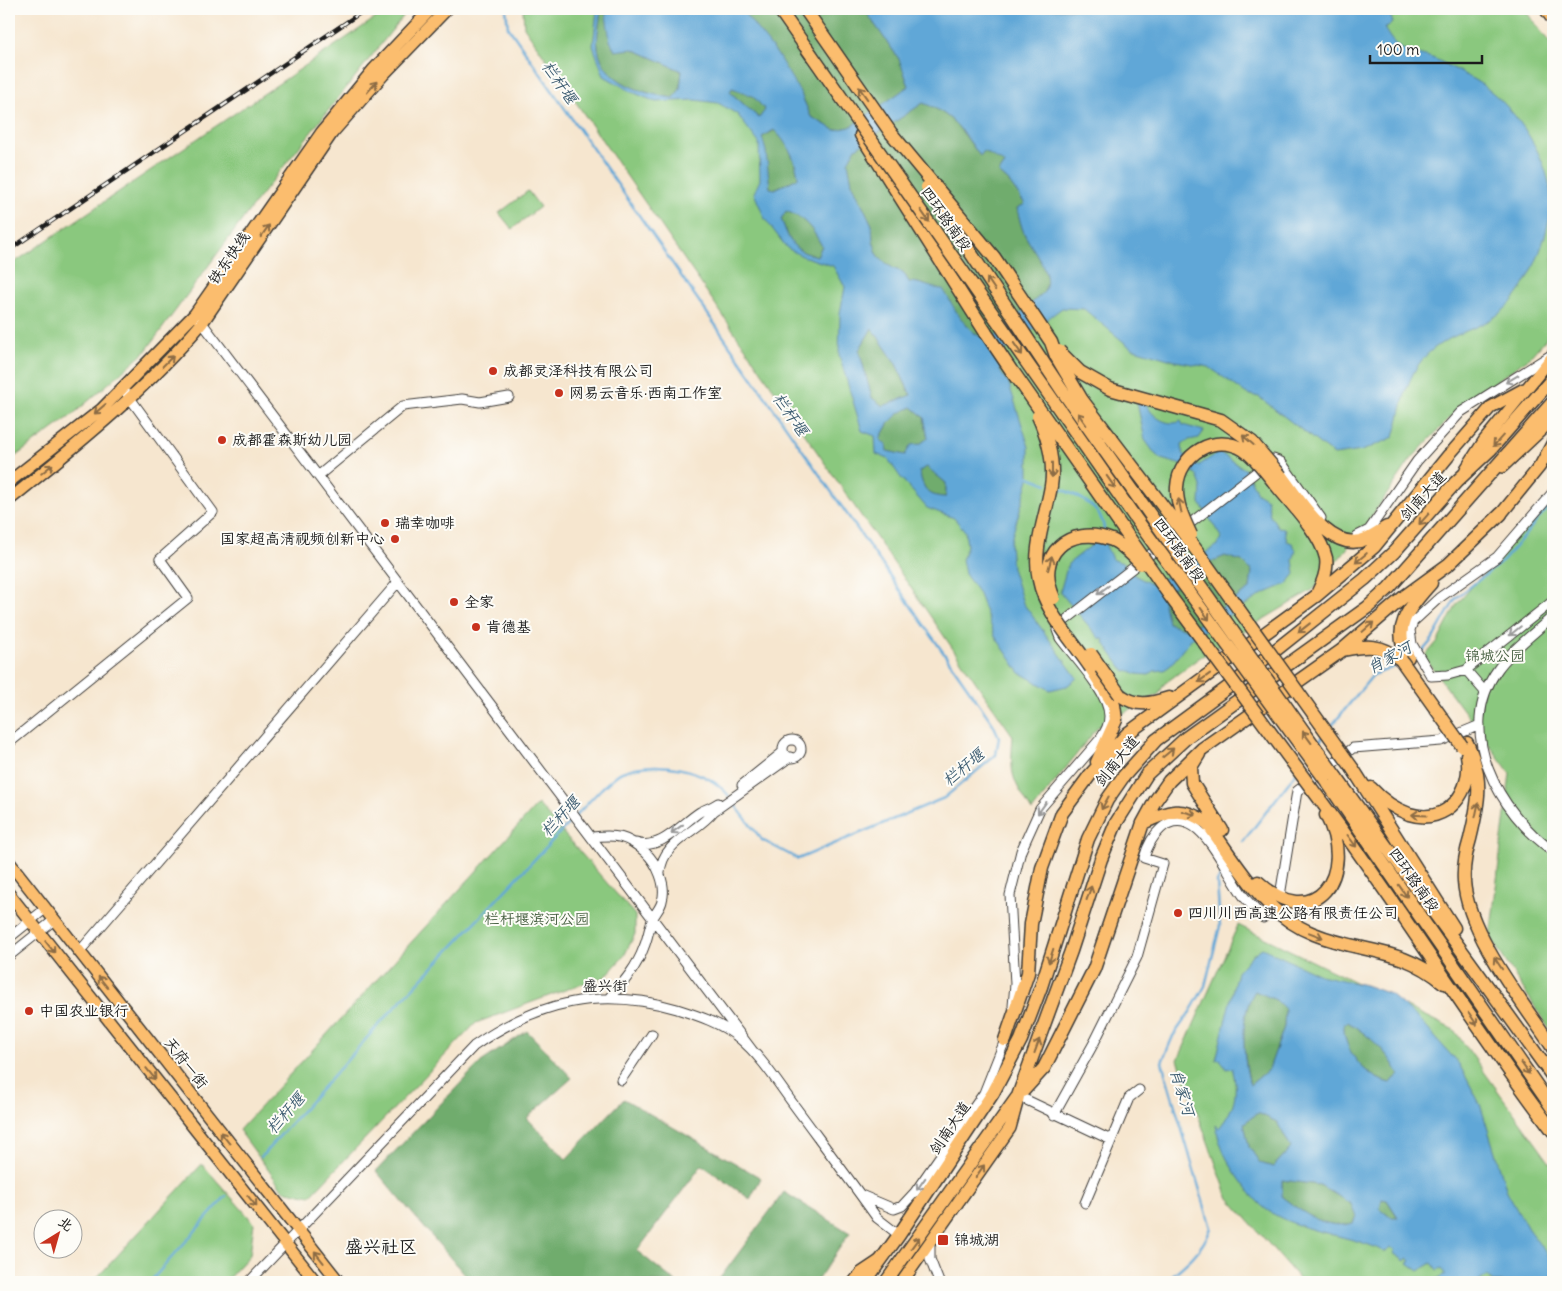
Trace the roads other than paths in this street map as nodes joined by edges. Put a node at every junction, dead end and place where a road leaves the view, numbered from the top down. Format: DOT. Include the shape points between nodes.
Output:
graph roads {
  1 [pos="431,9"];
  2 [pos="447,9"];
  3 [pos="780,9"];
  4 [pos="805,9"];
  5 [pos="1545,9"];
  6 [pos="1553,20"];
  7 [pos="806,47"];
  8 [pos="890,133"];
  9 [pos="199,318"];
  10 [pos="1051,342"];
  11 [pos="1553,355"];
  12 [pos="1014,373"];
  13 [pos="1553,378"];
  14 [pos="1530,385"];
  15 [pos="122,388"];
  16 [pos="509,397"];
  17 [pos="130,398"];
  18 [pos="1553,402"];
  19 [pos="1553,419"];
  20 [pos="1553,442"];
  21 [pos="1450,455"];
  22 [pos="318,476"];
  23 [pos="1277,478"];
  24 [pos="9,482"];
  25 [pos="1456,482"];
  26 [pos="1553,492"];
  27 [pos="1470,498"];
  28 [pos="9,500"];
  29 [pos="1501,514"];
  30 [pos="1397,521"];
  31 [pos="1197,551"];
  32 [pos="1449,564"];
  33 [pos="398,582"];
  34 [pos="1170,596"];
  35 [pos="1316,596"];
  36 [pos="1553,601"];
  37 [pos="1553,616"];
  38 [pos="1341,651"];
  39 [pos="1411,657"];
  40 [pos="1466,670"];
  41 [pos="1485,692"];
  42 [pos="1181,694"];
  43 [pos="1480,725"];
  44 [pos="9,743"];
  45 [pos="1465,745"];
  46 [pos="1202,749"];
  47 [pos="787,755"];
  48 [pos="1353,769"];
  49 [pos="1090,775"];
  50 [pos="1330,778"];
  51 [pos="1312,789"];
  52 [pos="718,806"];
  53 [pos="1143,822"];
  54 [pos="593,837"];
  55 [pos="636,843"];
  56 [pos="1553,851"];
  57 [pos="9,862"];
  58 [pos="660,873"];
  59 [pos="9,894"];
  60 [pos="1280,896"];
  61 [pos="45,909"];
  62 [pos="1266,915"];
  63 [pos="653,918"];
  64 [pos="54,920"];
  65 [pos="30,921"];
  66 [pos="38,932"];
  67 [pos="9,938"];
  68 [pos="79,952"];
  69 [pos="9,956"];
  70 [pos="1457,993"];
  71 [pos="610,998"];
  72 [pos="1502,1007"];
  73 [pos="652,1034"];
  74 [pos="1005,1040"];
  75 [pos="1553,1048"];
  76 [pos="752,1050"];
  77 [pos="1553,1077"];
  78 [pos="621,1080"];
  79 [pos="1139,1090"];
  80 [pos="1018,1096"];
  81 [pos="1553,1109"];
  82 [pos="1054,1115"];
  83 [pos="1553,1131"];
  84 [pos="1111,1140"];
  85 [pos="861,1195"];
  86 [pos="1085,1203"];
  87 [pos="299,1231"];
  88 [pos="899,1235"];
  89 [pos="930,1242"];
  90 [pos="286,1243"];
  91 [pos="880,1260"];
  92 [pos="249,1282"];
  93 [pos="316,1282"];
  94 [pos="339,1282"];
  95 [pos="854,1282"];
  96 [pos="865,1282"];
  97 [pos="886,1282"];
  98 [pos="902,1282"];
  99 [pos="939,1282"];
  1 -- 9 [label="main road, 铁东快线" via="374,69 322,132"];
  9 -- 2 [label="main road, 铁东快线, one-way" via="332,133"];
  3 -- 7 [label="highway, 四环路南段"];
  8 -- 4 [label="highway, 四环路南段, one-way"];
  5 -- 6 [label="main road"];
  7 -- 12 [label="highway, bridge" via="986,334"];
  7 -- 50 [label="highway, 四环路南段, one-way, bridge" via="1136,519"];
  8 -- 10 [label="highway, bridge" via="994,257"];
  50 -- 8 [label="highway, 四环路南段, one-way, bridge" via="1061,389"];
  9 -- 15 [label="main road, 铁东快线"];
  17 -- 9 [label="main road, 铁东快线, one-way" via="179,351"];
  9 -- 22 [label="street"];
  23 -- 10 [label="highway, one-way, bridge" via="1252,442 1221,420 1110,389 1080,372"];
  10 -- 31 [label="highway, bridge" via="1082,400"];
  11 -- 14 [label="main road"];
  11 -- 74 [label="street, one-way" via="1461,412 1418,461 1364,534 1352,537 1334,532 1278,459 1274,459 1058,626 1057,630 1104,698 1108,727 1040,809 1022,851 1010,895 1015,984 1013,1012"];
  12 -- 34 [label="highway, bridge"];
  12 -- 49 [label="highway, one-way, bridge" via="1038,414 1052,456 1051,485 1037,560 1039,581 1049,605 1114,705 1116,720"];
  13 -- 25 [label="highway, 剑南大道, one-way" via="1490,450"];
  14 -- 21 [label="main road" via="1491,407"];
  14 -- 25 [label="main road" via="1484,441"];
  15 -- 17 [label="street"];
  15 -- 24 [label="main road, 铁东快线, one-way" via="102,409"];
  16 -- 22 [label="street" via="480,402 462,398 403,406"];
  28 -- 17 [label="main road, 铁东快线, one-way"];
  17 -- 44 [label="street" via="213,512 160,559 188,598"];
  18 -- 27 [label="highway, 剑南大道"];
  19 -- 27 [label="main road"];
  20 -- 29 [label="main road" via="1540,466"];
  21 -- 30 [label="highway"];
  22 -- 33 [label="street"];
  23 -- 30 [label="highway" via="1321,527 1350,542 1366,540"];
  31 -- 23 [label="highway, one-way, bridge" via="1180,509 1177,487 1181,471 1200,448 1212,443 1227,443 1253,456"];
  23 -- 35 [label="highway" via="1318,540 1326,560 1324,578"];
  25 -- 88 [label="highway, 剑南大道, one-way" via="1394,552 1365,579 1238,680 1156,740 1122,777 1088,839 1021,1040 993,1093"];
  26 -- 39 [label="street" via="1497,557 1420,613 1410,630"];
  80 -- 27 [label="highway, 剑南大道, one-way" via="1068,961 1101,859 1116,823 1147,774 1187,737 1368,607"];
  29 -- 32 [label="highway"];
  30 -- 35 [label="highway, one-way" via="1374,547"];
  31 -- 48 [label="highway, bridge"];
  38 -- 32 [label="highway, one-way" via="1404,596"];
  32 -- 39 [label="highway" via="1405,615 1401,635"];
  33 -- 54 [label="street"];
  33 -- 68 [label="street"];
  42 -- 34 [label="highway, one-way, bridge" via="1150,704 1130,702 1120,695 1054,598 1048,569 1053,553 1064,542 1081,535 1113,540 1133,556"];
  34 -- 51 [label="highway, bridge"];
  35 -- 42 [label="highway, one-way"];
  36 -- 40 [label="street, one-way"];
  37 -- 41 [label="street" via="1508,657"];
  38 -- 39 [label="highway" via="1366,645"];
  38 -- 46 [label="highway"];
  39 -- 40 [label="street" via="1430,676"];
  39 -- 45 [label="highway, bridge"];
  40 -- 41 [label="street"];
  41 -- 43 [label="street"];
  42 -- 49 [label="highway" via="1128,733"];
  43 -- 56 [label="street" via="1485,762 1493,782 1518,819"];
  43 -- 60 [label="street" via="1441,741 1353,748 1297,791"];
  45 -- 48 [label="highway, one-way" via="1470,768 1466,788 1454,804 1436,814 1411,814 1399,809 1380,797"];
  75 -- 45 [label="highway, one-way" via="1484,941 1471,912 1464,881 1466,854 1479,794 1477,766"];
  46 -- 51 [label="highway" via="1191,767 1195,790 1258,882 1279,899 1305,901 1320,895 1328,887 1338,866 1337,842"];
  46 -- 53 [label="highway" via="1169,781"];
  47 -- 52 [label="street"];
  48 -- 72 [label="highway"];
  49 -- 74 [label="highway" via="1062,813 1042,868 1031,924 1028,974"];
  50 -- 72 [label="highway, 四环路南段"];
  50 -- 81 [label="highway, 四环路南段, one-way"];
  51 -- 70 [label="highway, one-way"];
  52 -- 55 [label="street, one-way" via="702,811 661,841 647,845"];
  52 -- 58 [label="street" via="706,821 671,847 661,862"];
  53 -- 70 [label="highway, one-way" via="1169,811 1195,814 1207,823 1268,904 1293,924 1331,940 1410,960 1429,970"];
  53 -- 80 [label="highway" via="1094,969 1044,1068"];
  54 -- 55 [label="street" via="612,834"];
  54 -- 63 [label="street"];
  55 -- 58 [label="street"];
  57 -- 61 [label="main road, 天府一街"];
  58 -- 63 [label="street" via="663,900"];
  59 -- 65 [label="main road"];
  61 -- 64 [label="main road, 天府一街"];
  61 -- 65 [label="street"];
  62 -- 82 [label="street" via="1263,918 1245,897 1207,840 1193,826 1179,822 1167,824 1153,835 1144,858 1163,864 1137,957"];
  63 -- 71 [label="street" via="639,959"];
  63 -- 76 [label="street"];
  64 -- 66 [label="street"];
  64 -- 68 [label="main road, 天府一街"];
  65 -- 66 [label="main road"];
  65 -- 67 [label="street"];
  66 -- 69 [label="street"];
  66 -- 90 [label="main road, one-way"];
  87 -- 68 [label="main road, 天府一街, one-way"];
  70 -- 83 [label="highway, one-way" via="1506,1069"];
  71 -- 76 [label="street, 盛兴街" via="630,999 690,1013 727,1029"];
  71 -- 87 [label="street, 盛兴街" via="573,1001 529,1016 503,1026 474,1046"];
  72 -- 77 [label="highway, 四环路南段"];
  73 -- 78 [label="street"];
  74 -- 85 [label="street, one-way" via="984,1093 902,1206 894,1209"];
  76 -- 85 [label="street, 盛兴街"];
  79 -- 84 [label="street" via="1129,1098"];
  80 -- 82 [label="street"];
  89 -- 80 [label="main road, one-way" via="1010,1128"];
  97 -- 80 [label="highway, 剑南大道, one-way"];
  82 -- 84 [label="street"];
  84 -- 86 [label="street"];
  85 -- 88 [label="street, 盛兴街" via="877,1218"];
  87 -- 90 [label="street, 盛兴街"];
  94 -- 87 [label="main road, 天府一街, one-way"];
  88 -- 91 [label="highway, 剑南大道"];
  89 -- 98 [label="main road"];
  89 -- 99 [label="street" via="930,1259"];
  90 -- 92 [label="street, 盛兴街"];
  90 -- 93 [label="main road"];
  91 -- 95 [label="main road" via="860,1273"];
  91 -- 96 [label="highway, 剑南大道"];
}
